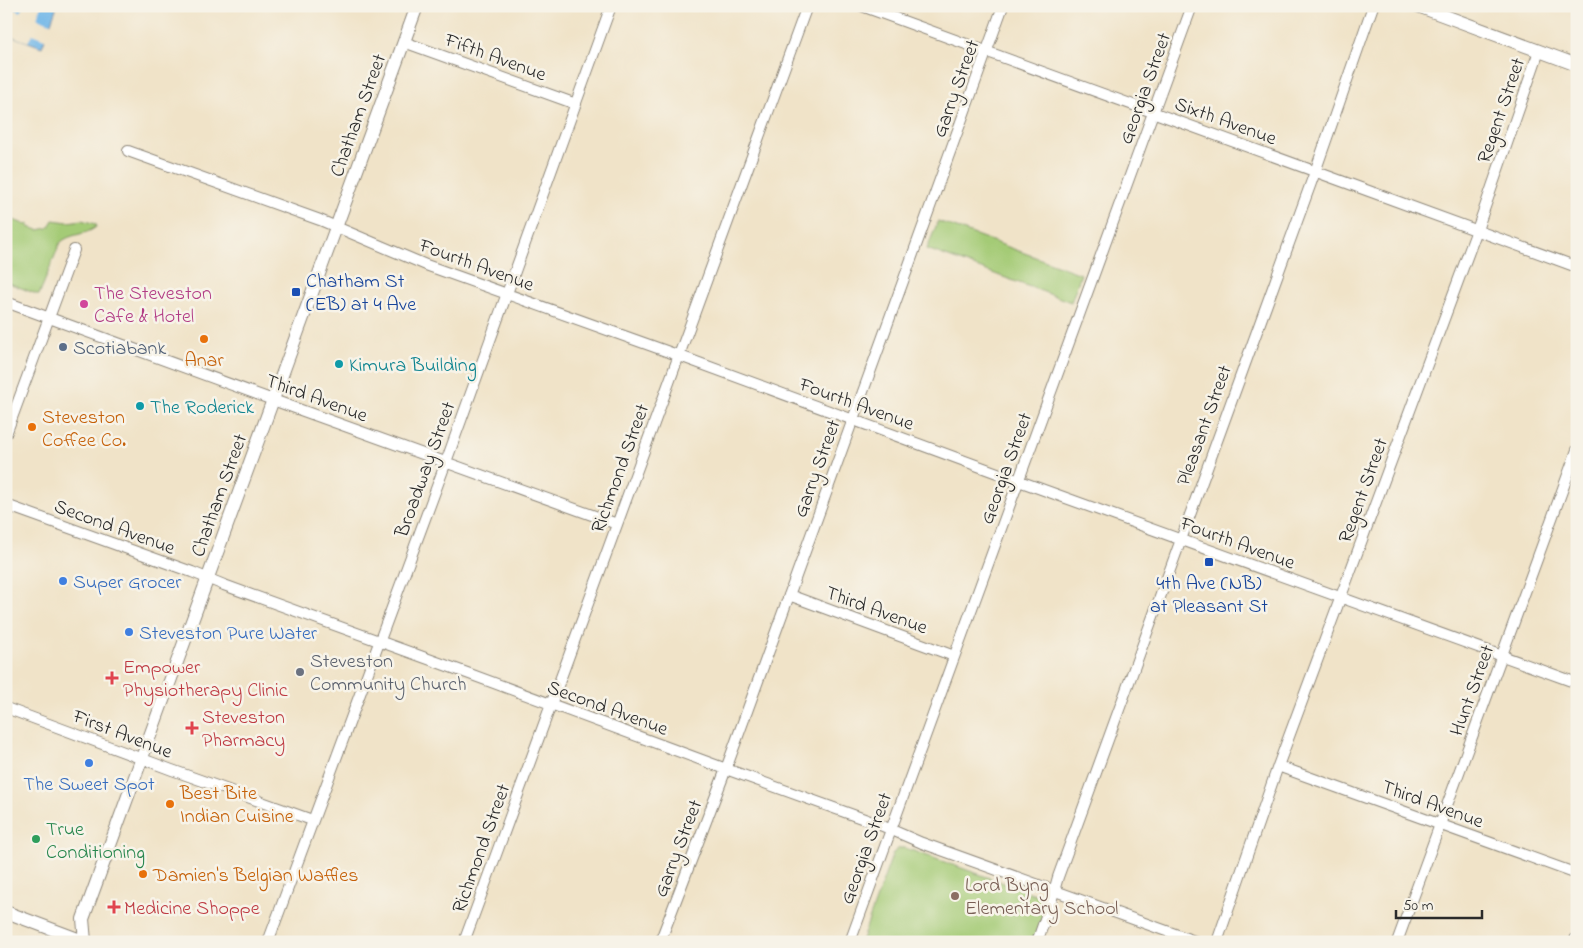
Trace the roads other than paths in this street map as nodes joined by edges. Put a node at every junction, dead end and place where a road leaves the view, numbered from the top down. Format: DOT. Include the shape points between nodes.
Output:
graph roads {
  1 [pos="417,6"];
  2 [pos="611,6"];
  3 [pos="807,6"];
  4 [pos="862,6"];
  5 [pos="1003,6"];
  6 [pos="1192,6"];
  7 [pos="1373,6"];
  8 [pos="1418,6"];
  9 [pos="404,42"];
  10 [pos="986,51"];
  11 [pos="1539,51"];
  12 [pos="1577,65"];
  13 [pos="576,104"];
  14 [pos="1154,112"];
  15 [pos="128,151"];
  16 [pos="1315,172"];
  17 [pos="336,227"];
  18 [pos="1477,230"];
  19 [pos="74,250"];
  20 [pos="1577,267"];
  21 [pos="506,294"];
  22 [pos="6,302"];
  23 [pos="49,318"];
  24 [pos="680,356"];
  25 [pos="273,400"];
  26 [pos="852,420"];
  27 [pos="6,434"];
  28 [pos="1577,450"];
  29 [pos="446,462"];
  30 [pos="1019,482"];
  31 [pos="6,505"];
  32 [pos="617,524"];
  33 [pos="1180,539"];
  34 [pos="208,578"];
  35 [pos="789,595"];
  36 [pos="1341,598"];
  37 [pos="379,642"];
  38 [pos="954,656"];
  39 [pos="1502,656"];
  40 [pos="1577,684"];
  41 [pos="551,704"];
  42 [pos="6,708"];
  43 [pos="142,758"];
  44 [pos="1278,766"];
  45 [pos="726,769"];
  46 [pos="312,820"];
  47 [pos="1440,824"];
  48 [pos="891,830"];
  49 [pos="1577,874"];
  50 [pos="1055,890"];
  51 [pos="6,912"];
  52 [pos="1577,938"];
  53 [pos="85,942"];
  54 [pos="268,942"];
  55 [pos="464,942"];
  56 [pos="660,942"];
  57 [pos="850,942"];
  58 [pos="1037,942"];
  59 [pos="1198,942"];
  60 [pos="1216,942"];
  61 [pos="1397,942"];
  62 [pos="1575,942"];
  1 -- 9 [label="street, Chatham Street"];
  2 -- 13 [label="street, Broadway Street"];
  3 -- 24 [label="street, Richmond Street"];
  4 -- 10 [label="street, Sixth Avenue"];
  5 -- 10 [label="street, Garry Street"];
  6 -- 14 [label="street, Georgia Street"];
  7 -- 16 [label="street, Pleasant Street"];
  8 -- 11 [label="street"];
  9 -- 13 [label="street, Fifth Avenue"];
  9 -- 17 [label="street, Chatham Street"];
  10 -- 14 [label="street, Sixth Avenue"];
  10 -- 26 [label="street, Garry Street"];
  11 -- 12 [label="street"];
  11 -- 18 [label="street, Regent Street"];
  13 -- 21 [label="street, Broadway Street"];
  14 -- 16 [label="street, Sixth Avenue"];
  14 -- 30 [label="street, Georgia Street"];
  15 -- 17 [label="street, Fourth Avenue"];
  16 -- 18 [label="street, Sixth Avenue"];
  16 -- 33 [label="street, Pleasant Street"];
  17 -- 21 [label="street, Fourth Avenue"];
  17 -- 25 [label="street, Chatham Street"];
  18 -- 20 [label="street, Sixth Avenue"];
  18 -- 36 [label="street, Regent Street"];
  19 -- 23 [label="street"];
  21 -- 24 [label="street, Fourth Avenue"];
  21 -- 29 [label="street, Broadway Street"];
  22 -- 23 [label="street, Third Avenue"];
  23 -- 25 [label="street, Third Avenue"];
  23 -- 27 [label="street"];
  24 -- 26 [label="street, Fourth Avenue"];
  24 -- 32 [label="street, Richmond Street"];
  25 -- 29 [label="street, Third Avenue"];
  25 -- 34 [label="street, Chatham Street"];
  26 -- 30 [label="street, Fourth Avenue"];
  26 -- 35 [label="street, Garry Street"];
  28 -- 39 [label="street, Hunt Street"];
  29 -- 32 [label="street, Third Avenue"];
  29 -- 37 [label="street, Broadway Street"];
  30 -- 33 [label="street, Fourth Avenue"];
  30 -- 38 [label="street, Georgia Street"];
  31 -- 34 [label="street, Second Avenue"];
  32 -- 41 [label="street, Richmond Street"];
  33 -- 36 [label="street, Fourth Avenue"];
  33 -- 50 [label="street, Pleasant Street"];
  34 -- 37 [label="street, Second Avenue"];
  34 -- 43 [label="street, Chatham Street"];
  35 -- 38 [label="street, Third Avenue"];
  35 -- 45 [label="street, Garry Street"];
  36 -- 39 [label="street, Fourth Avenue"];
  36 -- 44 [label="street, Regent Street"];
  37 -- 41 [label="street, Second Avenue"];
  37 -- 46 [label="street, Broadway Street"];
  38 -- 48 [label="street, Georgia Street"];
  39 -- 40 [label="street, Fourth Avenue"];
  39 -- 47 [label="street, Hunt Street"];
  41 -- 45 [label="street, Second Avenue"];
  41 -- 55 [label="street, Richmond Street"];
  42 -- 43 [label="street, First Avenue"];
  43 -- 46 [label="street, First Avenue"];
  43 -- 53 [label="street, Chatham Street" via="83,919"];
  44 -- 47 [label="street, Third Avenue"];
  44 -- 60 [label="street, Regent Street"];
  45 -- 48 [label="street, Second Avenue"];
  45 -- 56 [label="street, Garry Street"];
  46 -- 54 [label="street, Broadway Street"];
  47 -- 49 [label="street, Third Avenue"];
  47 -- 61 [label="street, Hunt Street"];
  48 -- 50 [label="street, Second Avenue"];
  48 -- 57 [label="street, Georgia Street"];
  50 -- 58 [label="street, Pleasant Street"];
  50 -- 59 [label="street, Second Avenue"];
  51 -- 53 [label="street"];
  52 -- 62 [label="street"];
}
